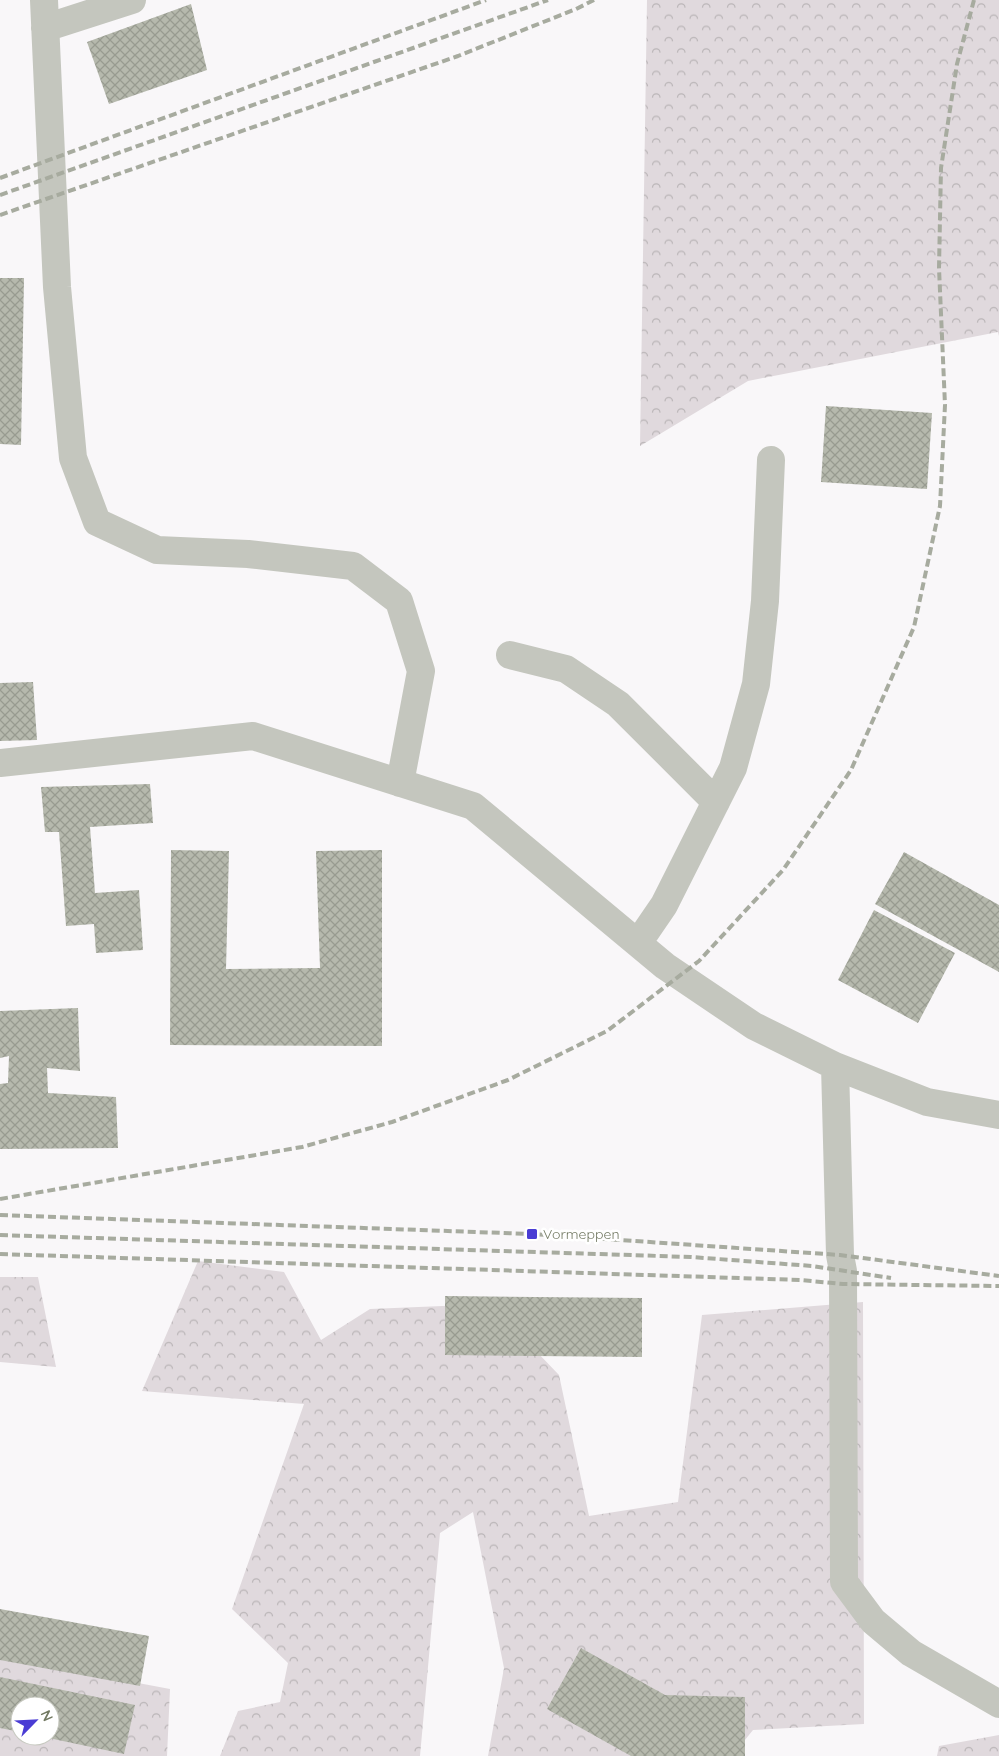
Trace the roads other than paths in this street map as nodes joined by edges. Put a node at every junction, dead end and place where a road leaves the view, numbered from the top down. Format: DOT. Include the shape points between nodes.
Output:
graph roads {
  1 [pos="44,0"];
  2 [pos="132,0"];
  3 [pos="45,28"];
  4 [pos="771,460"];
  5 [pos="510,655"];
  6 [pos="12,762"];
  7 [pos="400,783"];
  8 [pos="716,802"];
  9 [pos="638,943"];
  10 [pos="835,1066"];
  11 [pos="999,1115"];
  12 [pos="999,1704"];
  1 -- 3 [label="street"];
  2 -- 3 [label="street"];
  3 -- 7 [label="street" via="57,287 73,458 96,522 157,550 248,554 353,566 400,601 421,671"];
  4 -- 8 [label="street" via="765,601 756,684 733,768"];
  5 -- 8 [label="street" via="566,669 618,704"];
  6 -- 7 [label="street" via="253,736"];
  7 -- 9 [label="street" via="473,806"];
  8 -- 9 [label="street" via="664,905"];
  9 -- 10 [label="street" via="665,966 754,1026"];
  10 -- 11 [label="street" via="927,1102"];
  10 -- 12 [label="street" via="843,1271 844,1582 873,1622 912,1653"];
}
